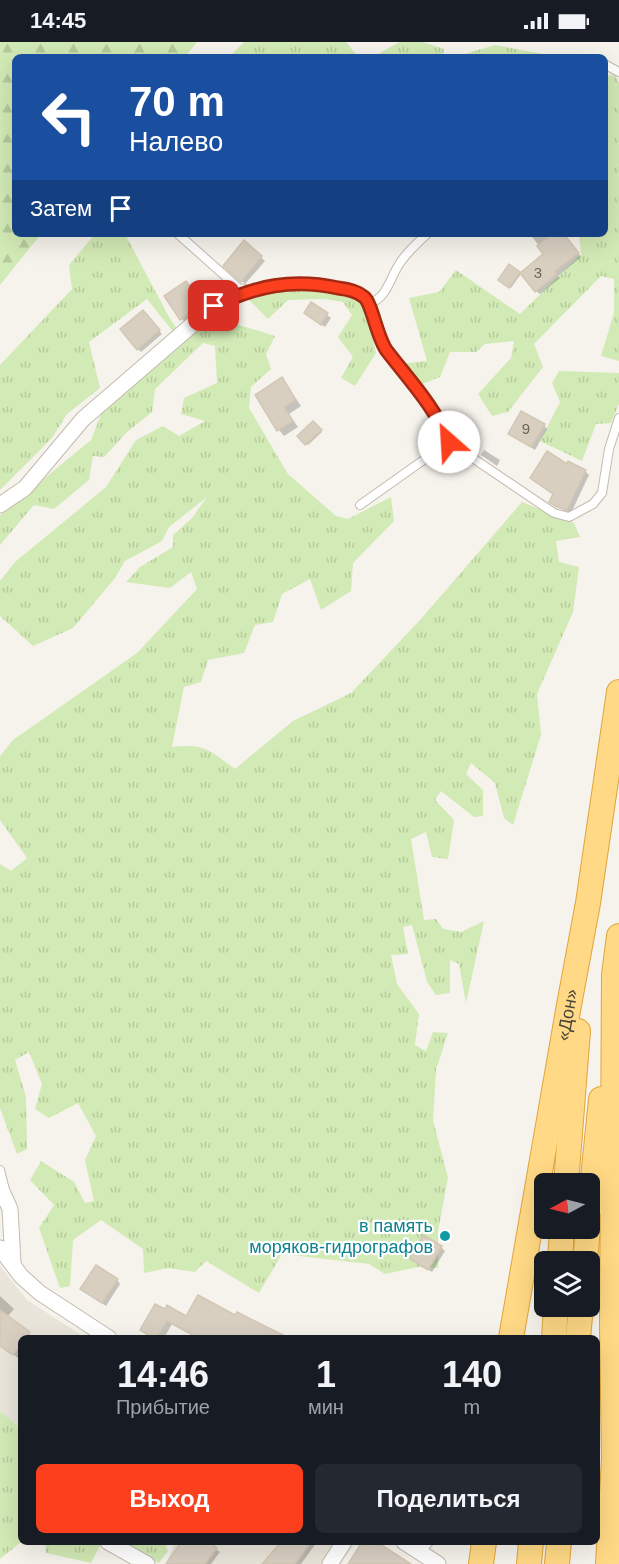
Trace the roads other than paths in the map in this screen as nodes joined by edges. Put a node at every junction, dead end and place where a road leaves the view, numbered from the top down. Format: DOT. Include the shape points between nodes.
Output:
graph roads {
  1 [pos="181,237"];
  2 [pos="423,237"];
  3 [pos="243,292"];
  4 [pos="369,304"];
  5 [pos="619,418"];
  6 [pos="449,442"];
  7 [pos="0,505"];
  8 [pos="360,505"];
  9 [pos="619,692"];
  10 [pos="588,903"];
  11 [pos="619,936"];
  12 [pos="614,975"];
  13 [pos="0,1170"];
  14 [pos="567,1173"];
  15 [pos="594,1173"];
  16 [pos="0,1187"];
  17 [pos="10,1209"];
  18 [pos="0,1248"];
  19 [pos="13,1263"];
  20 [pos="555,1317"];
  21 [pos="580,1317"];
  22 [pos="104,1335"];
  23 [pos="512,1335"];
  24 [pos="554,1335"];
  25 [pos="578,1335"];
  26 [pos="113,1545"];
  27 [pos="342,1545"];
  28 [pos="484,1545"];
  29 [pos="531,1545"];
  30 [pos="559,1545"];
  31 [pos="424,1548"];
  32 [pos="147,1564"];
  33 [pos="330,1564"];
  34 [pos="438,1564"];
  35 [pos="481,1564"];
  36 [pos="529,1564"];
  37 [pos="557,1564"];
  38 [pos="608,1564"];
  1 -- 3 [label="lane"];
  2 -- 4 [label="lane" via="398,267 387,290"];
  3 -- 4 [label="lane" via="287,283 321,284 351,290"];
  3 -- 7 [label="street" via="214,306 83,419 25,488"];
  4 -- 6 [label="lane" via="385,348 431,406"];
  5 -- 6 [label="lane" via="602,493 593,504 569,517 554,513"];
  6 -- 8 [label="lane"];
  9 -- 10 [label="highway, «Дон»"];
  10 -- 14 [label="highway"];
  10 -- 23 [label="highway, «Дон»"];
  11 -- 12 [label="highway"];
  12 -- 15 [label="highway"];
  12 -- 38 [label="highway" via="614,1459"];
  13 -- 17 [label="lane"];
  16 -- 17 [label="street"];
  17 -- 19 [label="street"];
  18 -- 19 [label="street"];
  19 -- 22 [label="street" via="40,1293"];
  20 -- 24 [label="highway"];
  21 -- 25 [label="highway"];
  26 -- 32 [label="street"];
  27 -- 33 [label="street"];
  28 -- 35 [label="highway"];
  29 -- 36 [label="highway"];
  30 -- 37 [label="highway"];
  31 -- 34 [label="street"];
}
